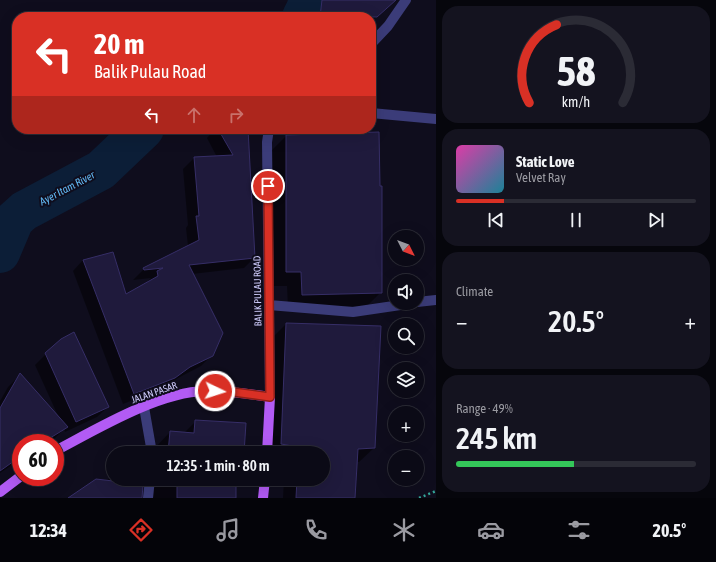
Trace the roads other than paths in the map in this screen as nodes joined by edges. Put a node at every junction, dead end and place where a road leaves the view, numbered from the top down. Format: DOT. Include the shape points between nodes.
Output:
graph roads {
  1 [pos="406,0"];
  2 [pos="376,39"];
  3 [pos="376,113"];
  4 [pos="436,119"];
  5 [pos="269,134"];
  6 [pos="436,300"];
  7 [pos="424,301"];
  8 [pos="269,305"];
  9 [pos="388,307"];
  10 [pos="270,397"];
  11 [pos="144,407"];
  12 [pos="64,446"];
  13 [pos="151,446"];
  14 [pos="267,446"];
  15 [pos="12,483"];
  16 [pos="149,486"];
  17 [pos="264,486"];
  18 [pos="0,492"];
  19 [pos="148,498"];
  20 [pos="263,498"];
  1 -- 2 [label="street"];
  3 -- 4 [label="street"];
  5 -- 8 [label="street, BALIK PULAU ROAD"];
  6 -- 7 [label="street"];
  8 -- 9 [label="street" via="353,312"];
  8 -- 10 [label="street, BALIK PULAU ROAD"];
  10 -- 11 [label="main road, JALAN PASAR" via="205,391 176,395"];
  10 -- 14 [label="main road, BALIK PULAU ROAD"];
  11 -- 12 [label="main road, JALAN PASAR"];
  11 -- 13 [label="street"];
  15 -- 18 [label="main road"];
  16 -- 19 [label="street"];
  17 -- 20 [label="main road"];
}
